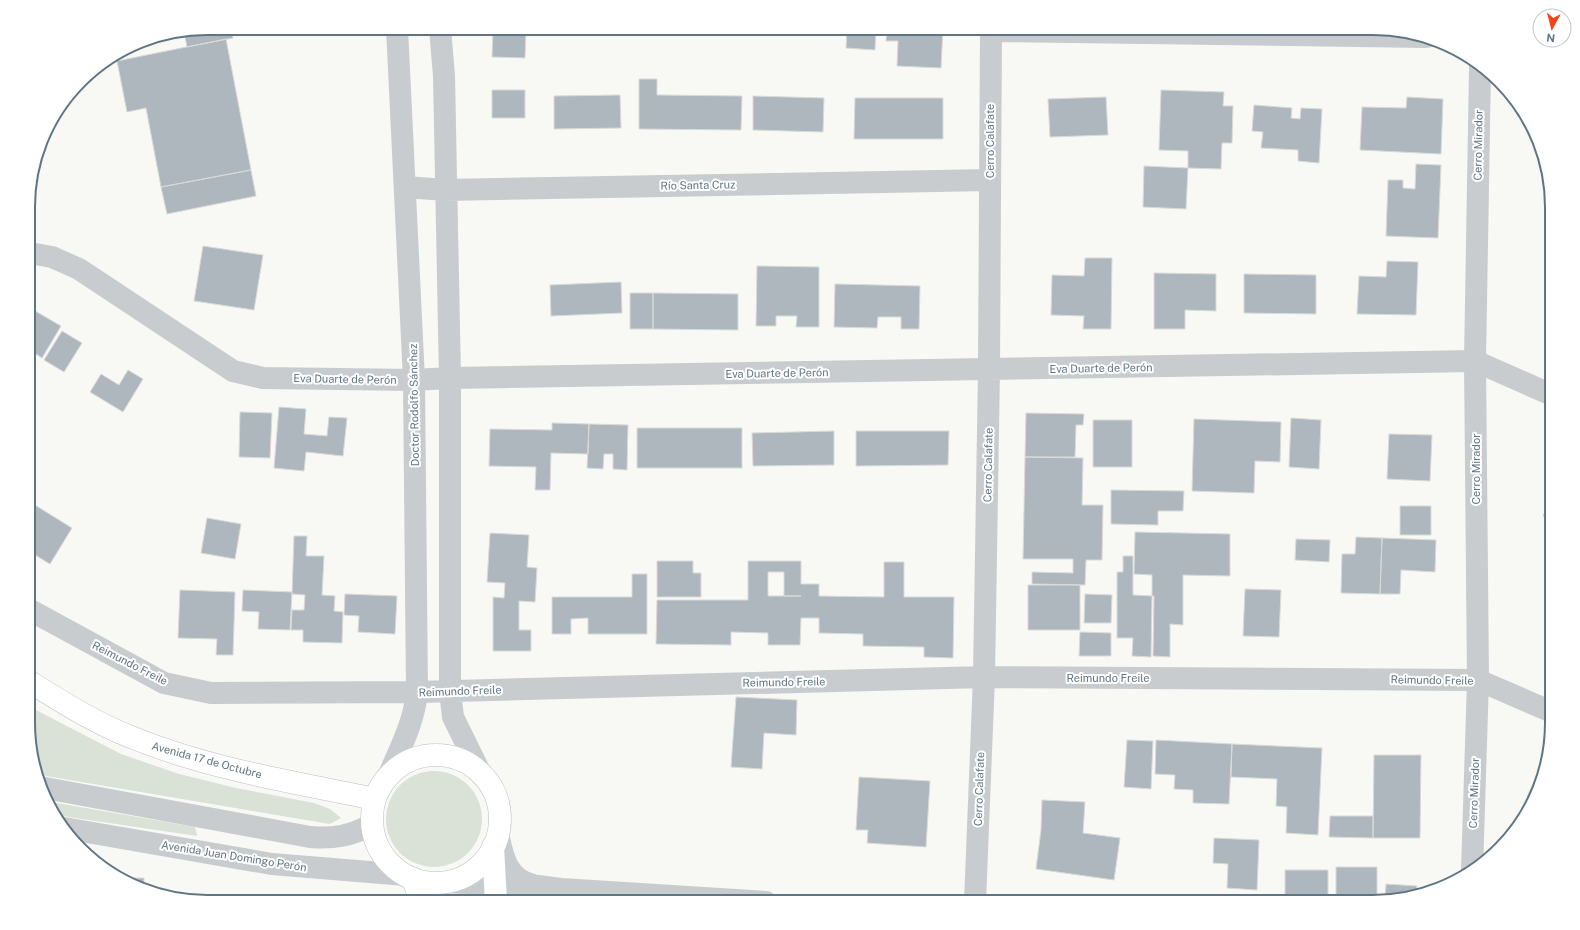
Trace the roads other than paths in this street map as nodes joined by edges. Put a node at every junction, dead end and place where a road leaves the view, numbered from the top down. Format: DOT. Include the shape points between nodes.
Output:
graph roads {
  1 [pos="397,35"];
  2 [pos="441,35"];
  3 [pos="991,35"];
  4 [pos="1318,35"];
  5 [pos="1398,36"];
  6 [pos="1480,73"];
  7 [pos="990,180"];
  8 [pos="405,187"];
  9 [pos="446,190"];
  10 [pos="35,254"];
  11 [pos="1475,361"];
  12 [pos="989,370"];
  13 [pos="450,378"];
  14 [pos="414,380"];
  15 [pos="1545,392"];
  16 [pos="35,613"];
  17 [pos="984,678"];
  18 [pos="1478,680"];
  19 [pos="35,685"];
  20 [pos="450,691"];
  21 [pos="417,692"];
  22 [pos="1545,709"];
  23 [pos="481,774"];
  24 [pos="388,777"];
  25 [pos="48,789"];
  26 [pos="375,799"];
  27 [pos="372,824"];
  28 [pos="72,829"];
  29 [pos="496,840"];
  30 [pos="1472,864"];
  31 [pos="409,877"];
  32 [pos="443,882"];
  33 [pos="538,886"];
  34 [pos="496,893"];
  35 [pos="418,895"];
  36 [pos="656,895"];
  37 [pos="974,895"];
  1 -- 8 [label="street, Doctor Rodolfo Sánchez"];
  2 -- 9 [label="street"];
  3 -- 7 [label="street, Cerro Calafate"];
  4 -- 5 [label="street"];
  6 -- 11 [label="street, Cerro Mirador"];
  7 -- 9 [label="street, Río Santa Cruz"];
  7 -- 12 [label="street, Cerro Calafate"];
  8 -- 9 [label="street, Río Santa Cruz"];
  8 -- 14 [label="street, Doctor Rodolfo Sánchez"];
  9 -- 13 [label="street"];
  10 -- 14 [label="street, Eva Duarte de Perón" via="52,257 79,269 233,371 263,378"];
  11 -- 12 [label="street, Eva Duarte de Perón"];
  11 -- 15 [label="street, Eva Duarte de Perón"];
  11 -- 18 [label="street, Cerro Mirador"];
  12 -- 13 [label="street, Eva Duarte de Perón"];
  12 -- 17 [label="street, Cerro Calafate"];
  13 -- 14 [label="street, Eva Duarte de Perón"];
  13 -- 20 [label="street"];
  14 -- 21 [label="street, Doctor Rodolfo Sánchez"];
  16 -- 21 [label="street, Reimundo Freile" via="164,683 211,693"];
  17 -- 18 [label="street, Reimundo Freile"];
  17 -- 20 [label="street, Reimundo Freile"];
  17 -- 37 [label="street, Cerro Calafate"];
  18 -- 22 [label="street, Reimundo Freile"];
  18 -- 30 [label="street, Cerro Mirador"];
  19 -- 26 [label="main road, Avenida 17 de Octubre" via="97,722 158,748 227,768"];
  20 -- 21 [label="street, Reimundo Freile"];
  20 -- 23 [label="street" via="453,717"];
  21 -- 24 [label="street, Doctor Rodolfo Sánchez" via="408,732"];
  23 -- 24 [label="main road" via="459,760 434,755 409,761"];
  23 -- 29 [label="main road" via="495,796 498,808"];
  24 -- 26 [label="main road"];
  25 -- 27 [label="street" via="310,837 334,838 354,833"];
  26 -- 27 [label="main road"];
  27 -- 31 [label="main road" via="379,849 395,868"];
  28 -- 31 [label="street, Avenida Juan Domingo Perón" via="272,864"];
  29 -- 32 [label="main road" via="478,867 456,880"];
  29 -- 33 [label="street" via="510,872 527,884"];
  29 -- 34 [label="main road"];
  31 -- 32 [label="main road" via="427,882"];
  31 -- 35 [label="main road"];
  32 -- 34 [label="street"];
  33 -- 34 [label="street"];
  33 -- 36 [label="street"];
}
